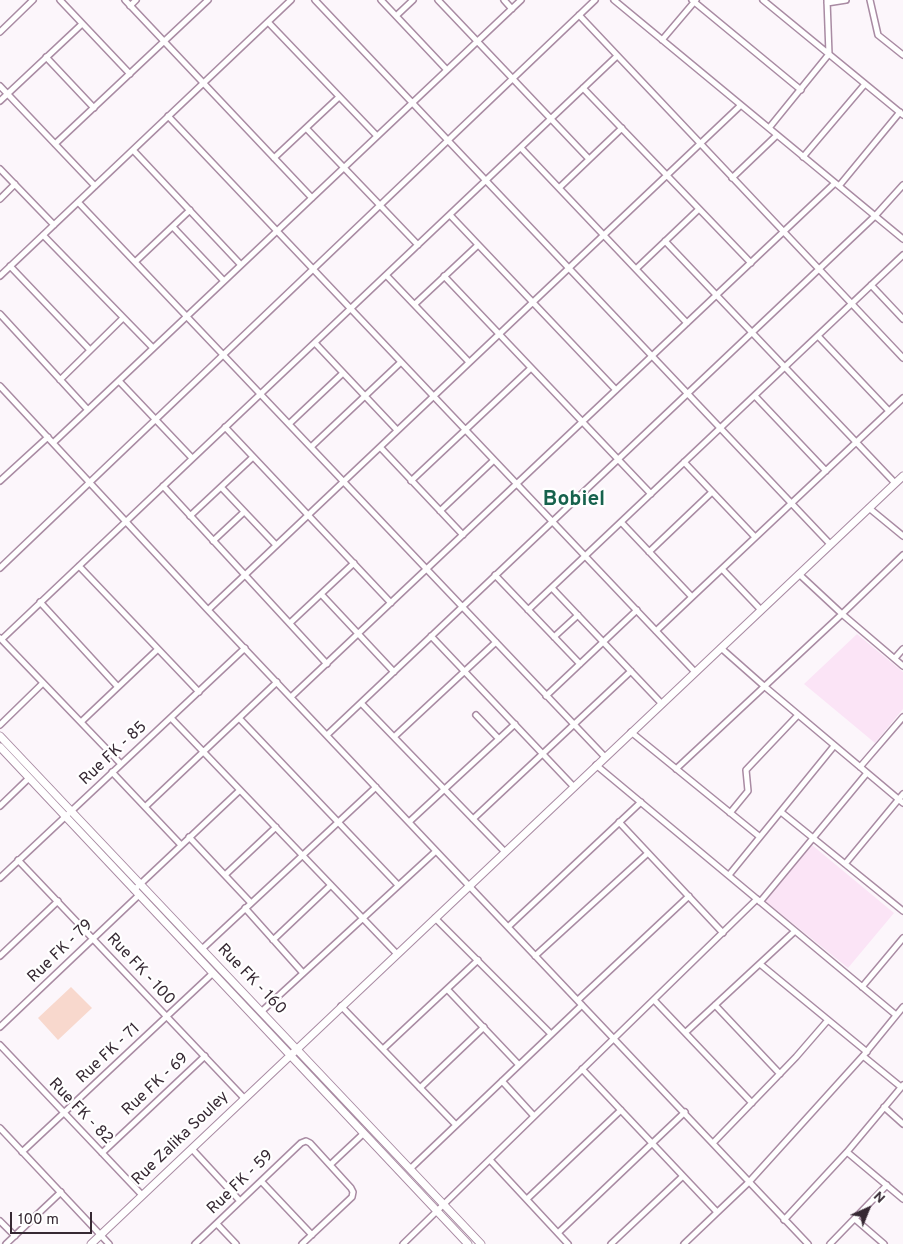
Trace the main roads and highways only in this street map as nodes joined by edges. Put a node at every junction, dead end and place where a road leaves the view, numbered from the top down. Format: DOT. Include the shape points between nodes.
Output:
graph roads {
  1 [pos="903,476"];
  2 [pos="0,736"];
  3 [pos="0,747"];
  4 [pos="296,1048"];
  5 [pos="290,1054"];
  6 [pos="91,1244"];
  7 [pos="468,1244"];
  8 [pos="481,1244"];
  1 -- 4 [label="main road, Rue Zalika Souley"];
  2 -- 4 [label="main road, Rue FK - 160"];
  3 -- 5 [label="main road, Rue FK - 160"];
  4 -- 5 [label="main road, Rue Zalika Souley"];
  4 -- 8 [label="main road, Rue FK - 160"];
  5 -- 6 [label="main road, Rue Zalika Souley"];
  5 -- 7 [label="main road, Rue FK - 160"];
}
